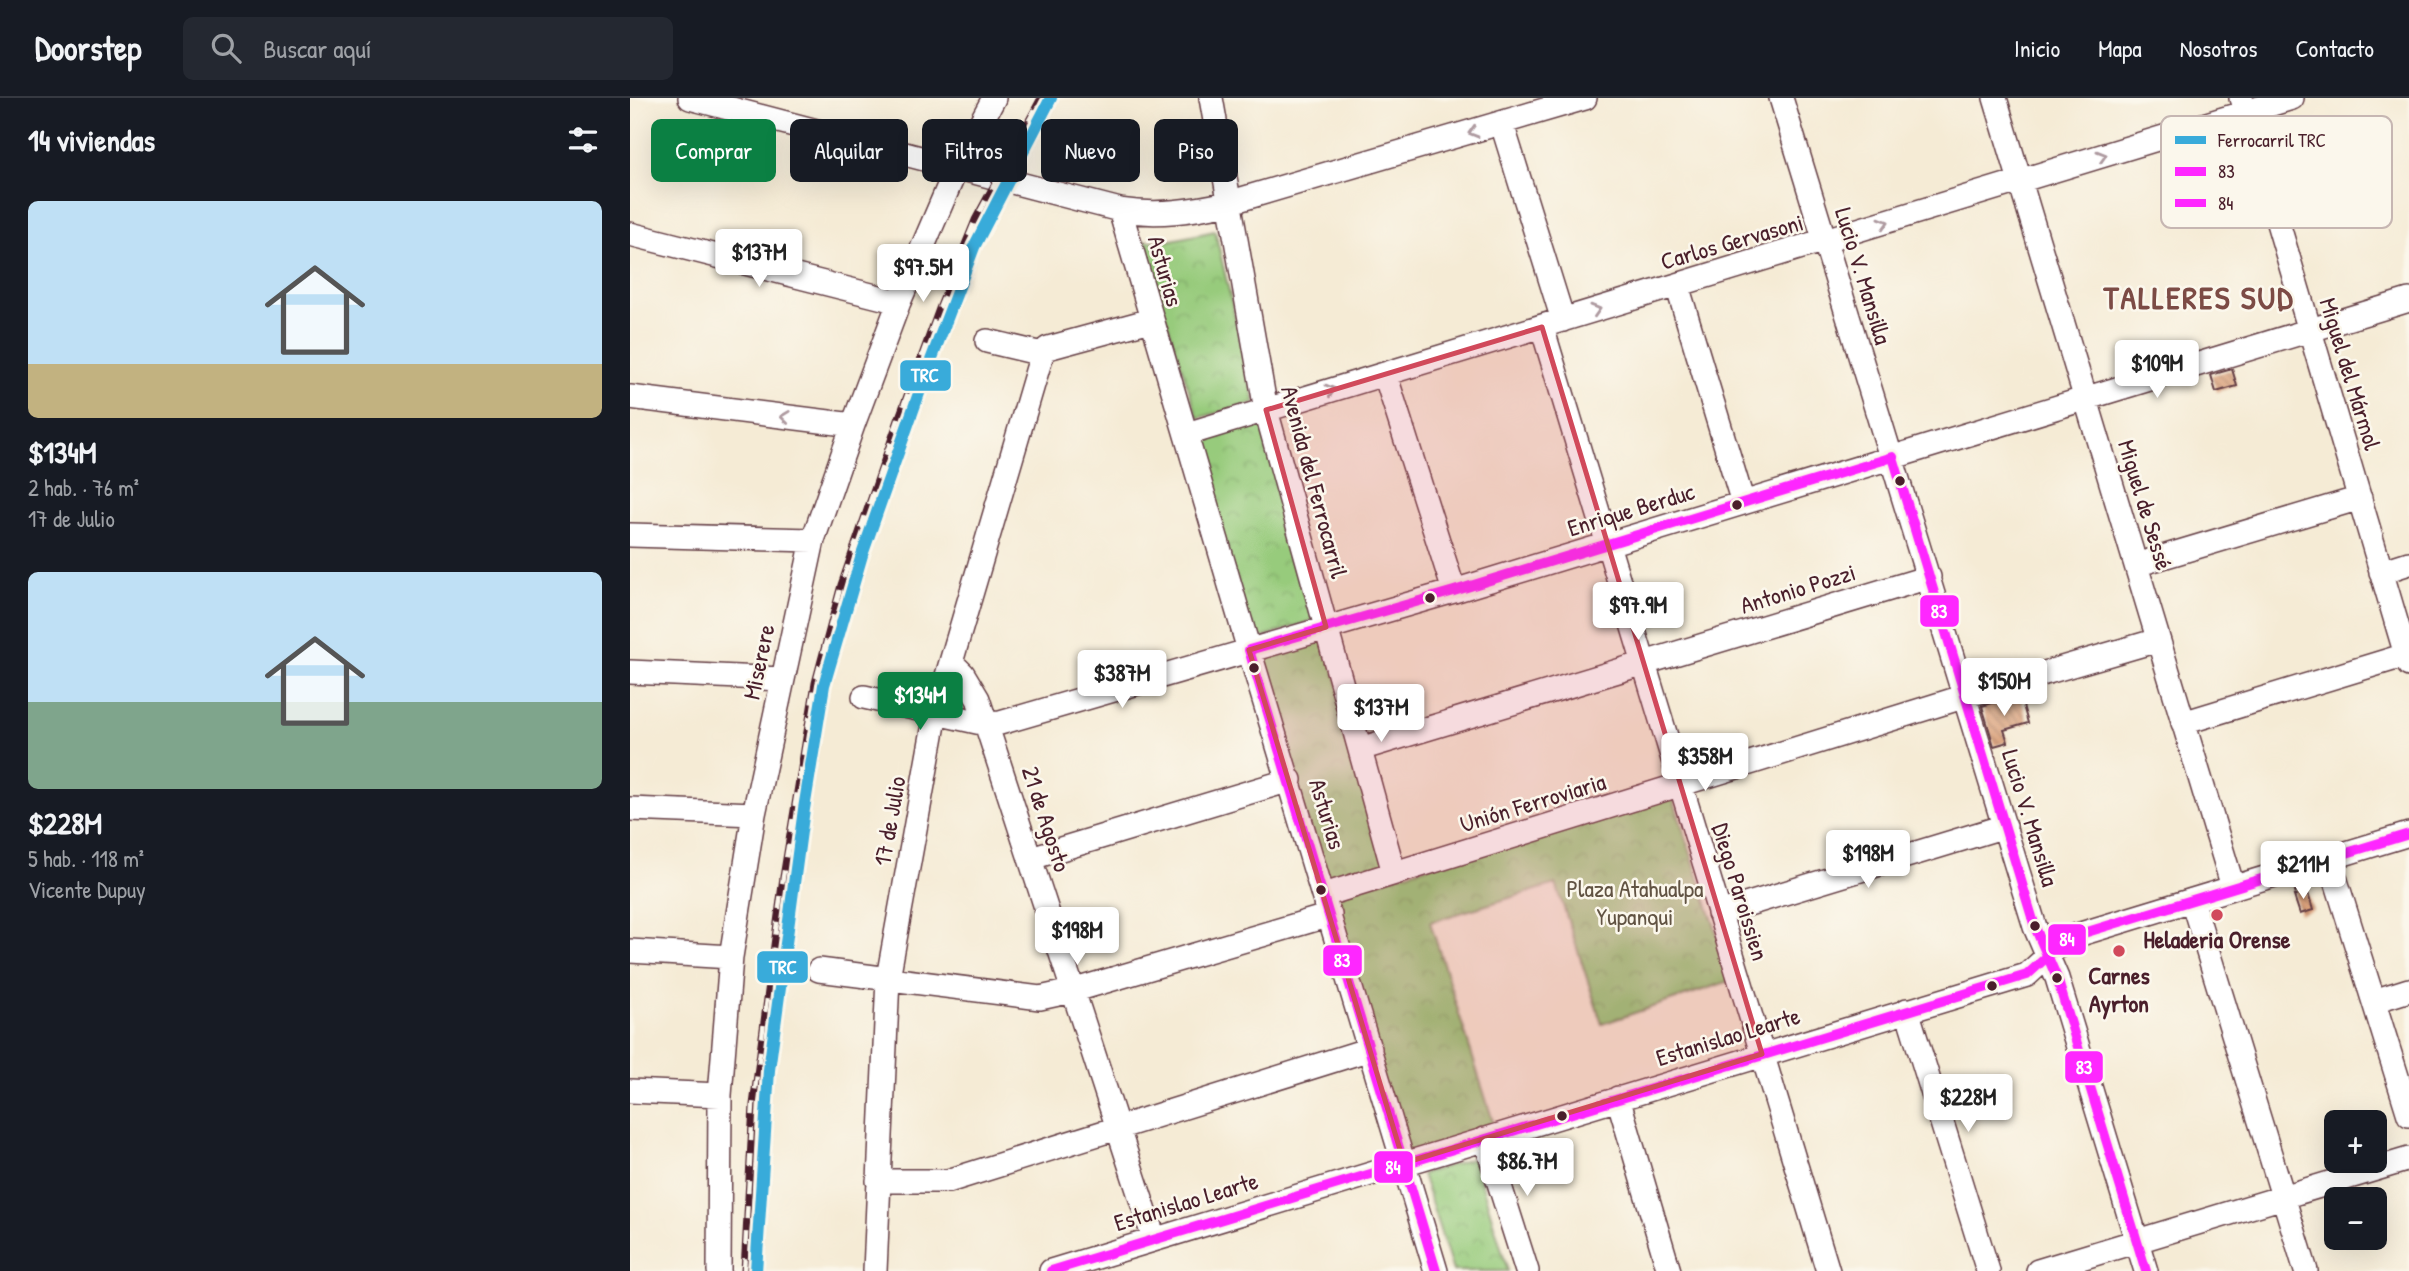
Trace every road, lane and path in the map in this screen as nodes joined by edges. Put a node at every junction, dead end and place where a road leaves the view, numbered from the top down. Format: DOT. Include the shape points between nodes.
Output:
graph roads {
  1 [pos="690,98"];
  2 [pos="994,98"];
  3 [pos="1211,98"];
  4 [pos="1585,98"];
  5 [pos="1781,98"];
  6 [pos="1995,98"];
  7 [pos="2292,98"];
  8 [pos="2243,105"];
  9 [pos="2211,116"];
  10 [pos="983,119"];
  11 [pos="1502,124"];
  12 [pos="2161,133"];
  13 [pos="922,158"];
  14 [pos="2020,181"];
  15 [pos="951,182"];
  16 [pos="1014,182"];
  17 [pos="1228,203"];
  18 [pos="1120,210"];
  19 [pos="2279,228"];
  20 [pos="630,234"];
  21 [pos="1825,242"];
  22 [pos="1677,285"];
  23 [pos="2409,300"];
  24 [pos="899,302"];
  25 [pos="1151,320"];
  26 [pos="1553,323"];
  27 [pos="2310,331"];
  28 [pos="987,341"];
  29 [pos="1042,354"];
  30 [pos="1385,374"];
  31 [pos="630,397"];
  32 [pos="2086,399"];
  33 [pos="1266,410"];
  34 [pos="853,425"];
  35 [pos="1186,434"];
  36 [pos="1892,457"];
  37 [pos="2360,498"];
  38 [pos="1743,503"];
  39 [pos="630,535"];
  40 [pos="813,540"];
  41 [pos="1608,544"];
  42 [pos="2409,564"];
  43 [pos="2136,565"];
  44 [pos="2381,572"];
  45 [pos="1929,577"];
  46 [pos="1454,591"];
  47 [pos="1326,627"];
  48 [pos="2158,640"];
  49 [pos="1249,650"];
  50 [pos="2407,660"];
  51 [pos="952,663"];
  52 [pos="1644,663"];
  53 [pos="630,672"];
  54 [pos="782,679"];
  55 [pos="1966,696"];
  56 [pos="864,697"];
  57 [pos="936,713"];
  58 [pos="2183,723"];
  59 [pos="986,724"];
  60 [pos="1360,750"];
  61 [pos="1290,780"];
  62 [pos="1681,786"];
  63 [pos="630,809"];
  64 [pos="754,814"];
  65 [pos="2005,826"];
  66 [pos="2409,834"];
  67 [pos="1031,858"];
  68 [pos="2329,858"];
  69 [pos="1394,873"];
  70 [pos="2233,887"];
  71 [pos="2192,900"];
  72 [pos="1327,905"];
  73 [pos="1719,913"];
  74 [pos="630,951"];
  75 [pos="2048,956"];
  76 [pos="731,957"];
  77 [pos="820,970"];
  78 [pos="888,978"];
  79 [pos="2409,990"];
  80 [pos="1072,991"];
  81 [pos="2374,1001"];
  82 [pos="1907,1010"];
  83 [pos="1370,1049"];
  84 [pos="1762,1054"];
  85 [pos="630,1091"];
  86 [pos="720,1096"];
  87 [pos="1618,1098"];
  88 [pos="2409,1115"];
  89 [pos="1117,1127"];
  90 [pos="1485,1139"];
  91 [pos="2409,1159"];
  92 [pos="1404,1163"];
  93 [pos="878,1181"];
  94 [pos="2283,1197"];
  95 [pos="1154,1239"];
  96 [pos="2137,1241"];
  97 [pos="719,1271"];
  98 [pos="875,1271"];
  99 [pos="1051,1271"];
  100 [pos="1436,1271"];
  101 [pos="1527,1271"];
  102 [pos="1669,1271"];
  103 [pos="1828,1271"];
  104 [pos="1987,1271"];
  105 [pos="2038,1271"];
  106 [pos="2146,1271"];
  107 [pos="2306,1271"];
  1 -- 13 [label="street"];
  2 -- 10 [label="street, Miserere"];
  3 -- 17 [label="street, Avenida del Ferrocarril"];
  4 -- 11 [label="street"];
  5 -- 21 [label="street, Lucio V. Mansilla"];
  6 -- 14 [label="street, Miguel de Sessé"];
  7 -- 8 [label="street, Carlos Gervasoni"];
  9 -- 8 [label="street, Carlos Gervasoni, one-way"];
  11 -- 17 [label="street, one-way"];
  11 -- 26 [label="street, Diego Paroissien"];
  14 -- 12 [label="street, Carlos Gervasoni, one-way"];
  21 -- 14 [label="street, Carlos Gervasoni, one-way"];
  14 -- 32 [label="street, Miguel de Sessé"];
  15 -- 24 [label="street, Miserere"];
  16 -- 18 [label="street"];
  17 -- 18 [label="street" via="1172,213"];
  17 -- 33 [label="street, Avenida del Ferrocarril"];
  18 -- 25 [label="street, Asturias"];
  19 -- 27 [label="street, Miguel del Mármol"];
  20 -- 24 [label="street"];
  21 -- 22 [label="street, Carlos Gervasoni"];
  21 -- 36 [label="street, Lucio V. Mansilla"];
  26 -- 22 [label="street, Carlos Gervasoni, one-way"];
  22 -- 38 [label="street"];
  23 -- 27 [label="street, Enrique Berduc"];
  24 -- 34 [label="street, Miserere"];
  25 -- 29 [label="street" via="1048,348"];
  25 -- 35 [label="street, Asturias"];
  26 -- 30 [label="street, Carlos Gervasoni"];
  26 -- 41 [label="street, Diego Paroissien"];
  27 -- 32 [label="street, Enrique Berduc"];
  27 -- 37 [label="street, Miguel del Mármol"];
  28 -- 29 [label="street"];
  29 -- 51 [label="street, 17 de Julio"];
  33 -- 30 [label="street, Carlos Gervasoni, one-way"];
  30 -- 46 [label="street"];
  34 -- 31 [label="street, one-way"];
  32 -- 36 [label="street, Enrique Berduc"];
  32 -- 43 [label="street, Miguel de Sessé"];
  33 -- 35 [label="street, Carlos Gervasoni"];
  33 -- 47 [label="street, Avenida del Ferrocarril"];
  34 -- 40 [label="street, Miserere"];
  35 -- 49 [label="street, Asturias"];
  36 -- 38 [label="street, Enrique Berduc"];
  36 -- 45 [label="street, Lucio V. Mansilla"];
  37 -- 43 [label="street"];
  37 -- 44 [label="street, Miguel del Mármol"];
  38 -- 41 [label="street, Enrique Berduc"];
  39 -- 40 [label="street"];
  40 -- 54 [label="street, Miserere"];
  41 -- 46 [label="street, Enrique Berduc"];
  41 -- 52 [label="street, Diego Paroissien"];
  42 -- 44 [label="street"];
  43 -- 48 [label="street, Miguel de Sessé"];
  44 -- 50 [label="street, Miguel del Mármol"];
  45 -- 52 [label="street, Antonio Pozzi"];
  45 -- 55 [label="street, Lucio V. Mansilla"];
  46 -- 47 [label="street, Enrique Berduc"];
  47 -- 49 [label="street, Enrique Berduc"];
  47 -- 60 [label="street, Avenida del Ferrocarril"];
  48 -- 55 [label="street, Unión Ferroviaria"];
  48 -- 58 [label="street, Miguel de Sessé"];
  49 -- 59 [label="street, Enrique Berduc"];
  49 -- 61 [label="street, Asturias"];
  50 -- 58 [label="street"];
  51 -- 57 [label="street, 17 de Julio"];
  51 -- 59 [label="street, 21 de Agosto" via="978,699"];
  52 -- 60 [label="street, Antonio Pozzi"];
  52 -- 62 [label="street, Diego Paroissien"];
  53 -- 54 [label="street"];
  54 -- 64 [label="street, Miserere"];
  55 -- 62 [label="street, Unión Ferroviaria"];
  55 -- 65 [label="street, Lucio V. Mansilla"];
  56 -- 57 [label="street, Enrique Berduc"];
  57 -- 59 [label="street, Enrique Berduc"];
  57 -- 78 [label="street, 17 de Julio"];
  58 -- 70 [label="street, Miguel de Sessé"];
  59 -- 67 [label="street, 21 de Agosto"];
  60 -- 69 [label="street, Avenida del Ferrocarril"];
  61 -- 67 [label="street"];
  61 -- 72 [label="street, Asturias"];
  62 -- 69 [label="street, Unión Ferroviaria"];
  62 -- 73 [label="street, Diego Paroissien"];
  63 -- 64 [label="street"];
  64 -- 76 [label="street, Miserere"];
  65 -- 73 [label="street"];
  65 -- 75 [label="street, Lucio V. Mansilla"];
  66 -- 68 [label="street, Estanislao Learte"];
  67 -- 80 [label="street, 21 de Agosto"];
  68 -- 70 [label="street, Estanislao Learte"];
  68 -- 81 [label="street"];
  69 -- 72 [label="street, Unión Ferroviaria"];
  70 -- 71 [label="street, Estanislao Learte"];
  71 -- 75 [label="street, Estanislao Learte" via="2074,936"];
  71 -- 94 [label="street"];
  72 -- 80 [label="street, Unión Ferroviaria"];
  72 -- 83 [label="street, Asturias"];
  73 -- 84 [label="street, Diego Paroissien"];
  74 -- 76 [label="street"];
  75 -- 82 [label="street, Estanislao Learte" via="2027,975"];
  75 -- 96 [label="street, Lucio V. Mansilla"];
  76 -- 86 [label="street, Miserere"];
  77 -- 78 [label="street, Unión Ferroviaria"];
  78 -- 80 [label="street, Unión Ferroviaria" via="1040,998"];
  78 -- 93 [label="street, 17 de Julio"];
  79 -- 81 [label="street"];
  80 -- 89 [label="street, 21 de Agosto"];
  81 -- 88 [label="street"];
  82 -- 84 [label="street, Estanislao Learte"];
  82 -- 104 [label="street"];
  83 -- 89 [label="street"];
  83 -- 92 [label="street, Asturias"];
  84 -- 87 [label="street, Estanislao Learte"];
  84 -- 103 [label="street, Diego Paroissien"];
  85 -- 86 [label="street"];
  86 -- 97 [label="street, Miserere"];
  87 -- 90 [label="street, Estanislao Learte"];
  87 -- 102 [label="street"];
  89 -- 93 [label="street" via="948,1181"];
  89 -- 95 [label="street, 21 de Agosto"];
  90 -- 92 [label="street, Estanislao Learte"];
  90 -- 101 [label="street"];
  91 -- 94 [label="street"];
  92 -- 95 [label="street, Estanislao Learte"];
  92 -- 100 [label="street, Asturias"];
  93 -- 98 [label="street, 17 de Julio"];
  94 -- 96 [label="street"];
  94 -- 107 [label="street"];
  95 -- 99 [label="street, Estanislao Learte"];
  96 -- 105 [label="street"];
  96 -- 106 [label="street, Lucio V. Mansilla"];
}
